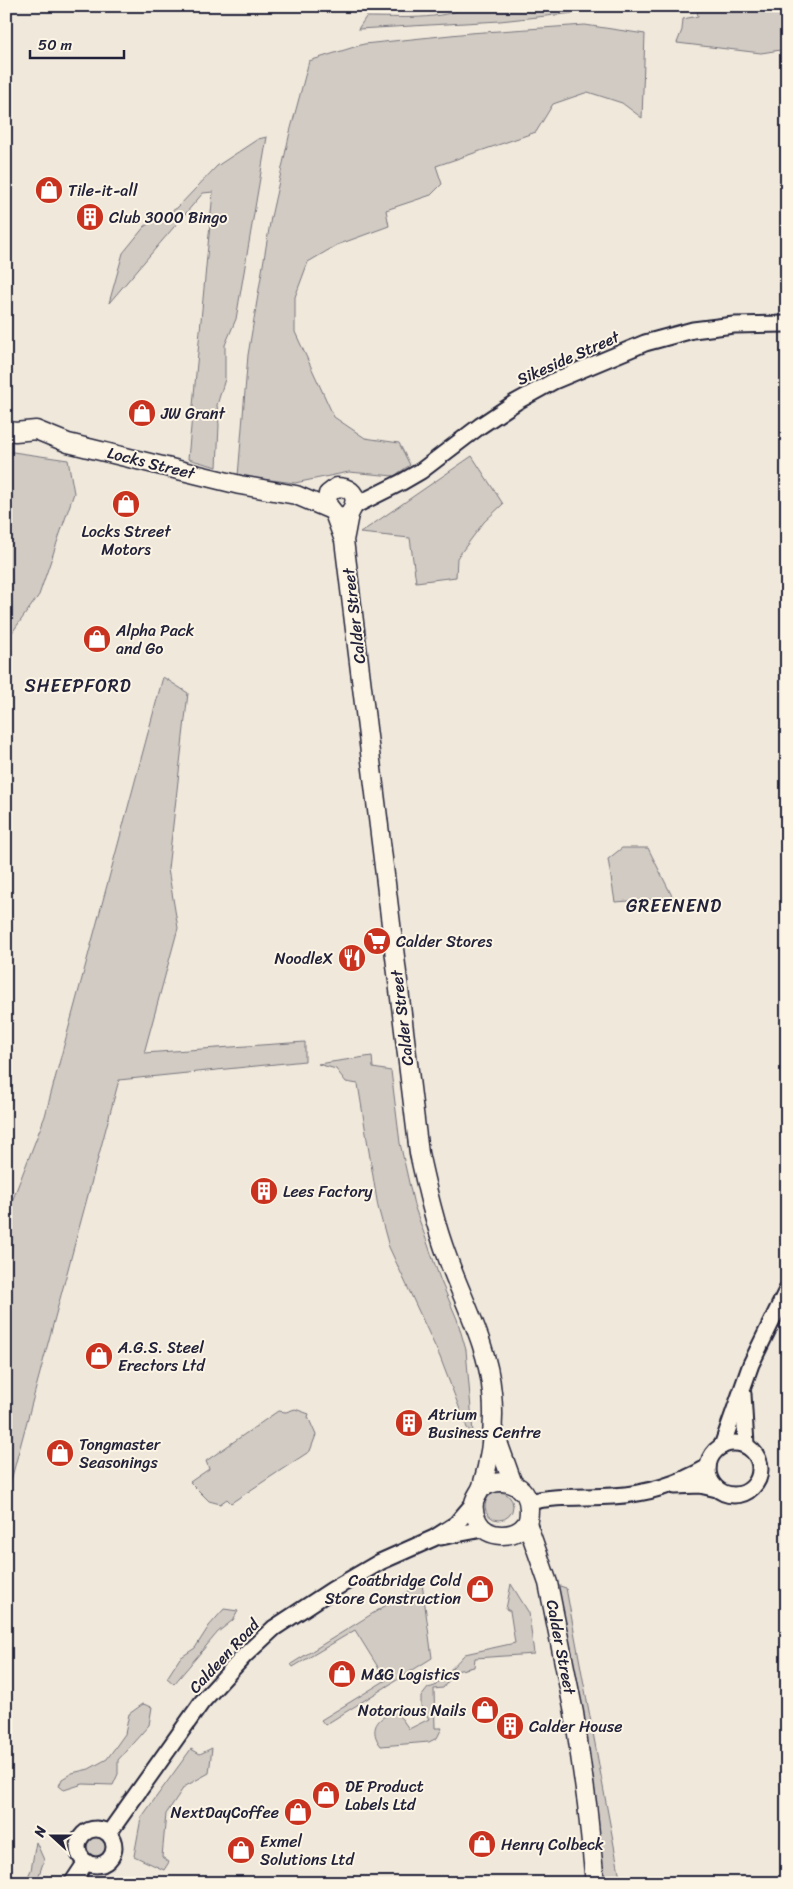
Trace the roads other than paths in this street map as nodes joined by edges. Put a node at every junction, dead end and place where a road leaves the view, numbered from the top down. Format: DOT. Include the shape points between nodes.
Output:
graph roads {
  1 [pos="787,324"];
  2 [pos="6,430"];
  3 [pos="331,491"];
  4 [pos="296,495"];
  5 [pos="343,506"];
  6 [pos="787,1290"];
  7 [pos="742,1387"];
  8 [pos="494,1428"];
  9 [pos="746,1445"];
  10 [pos="722,1446"];
  11 [pos="708,1466"];
  12 [pos="513,1484"];
  13 [pos="661,1487"];
  14 [pos="717,1489"];
  15 [pos="478,1496"];
  16 [pos="529,1502"];
  17 [pos="527,1523"];
  18 [pos="483,1529"];
  19 [pos="510,1534"];
  20 [pos="434,1538"];
  21 [pos="539,1562"];
  22 [pos="109,1833"];
  23 [pos="86,1862"];
  24 [pos="72,1883"];
  25 [pos="595,1883"];
  1 -- 5 [label="street, Sikeside Street" via="694,330 629,350 554,381 480,426 421,471 388,489"];
  2 -- 4 [label="main road, Locks Street" via="36,430 68,443 240,485"];
  3 -- 4 [label="main road, Locks Street"];
  3 -- 5 [label="main road, Calder Street" via="327,498"];
  4 -- 5 [label="main road, Locks Street"];
  5 -- 8 [label="main road, Calder Street" via="344,540 419,1154 438,1232 471,1314 488,1368"];
  6 -- 7 [label="street"];
  7 -- 9 [label="street"];
  7 -- 10 [label="street"];
  8 -- 12 [label="main road, Calder Street"];
  8 -- 15 [label="main road, Calder Street"];
  9 -- 10 [label="street" via="730,1443"];
  9 -- 14 [label="street" via="758,1457 758,1480 748,1492 740,1495"];
  10 -- 11 [label="street" via="715,1451"];
  11 -- 13 [label="street"];
  11 -- 14 [label="street"];
  12 -- 15 [label="main road" via="490,1483"];
  12 -- 16 [label="main road, Calder Street"];
  13 -- 14 [label="street" via="700,1485"];
  13 -- 16 [label="street" via="644,1493 547,1497"];
  15 -- 18 [label="main road, Calder Street" via="474,1512"];
  15 -- 20 [label="street, Caldeen Road" via="456,1524"];
  16 -- 17 [label="main road, Calder Street"];
  17 -- 19 [label="main road"];
  17 -- 21 [label="main road, Calder Street"];
  18 -- 19 [label="main road" via="500,1535"];
  18 -- 20 [label="street, Caldeen Road"];
  19 -- 21 [label="main road, Calder Street"];
  20 -- 22 [label="street, Caldeen Road" via="380,1562 274,1628 202,1702"];
  21 -- 25 [label="main road, Calder Street" via="548,1583 574,1713"];
  22 -- 23 [label="street" via="115,1848 111,1858 100,1865"];
  22 -- 23 [label="street" via="92,1828 82,1834 78,1848"];
  23 -- 24 [label="street"];
}
